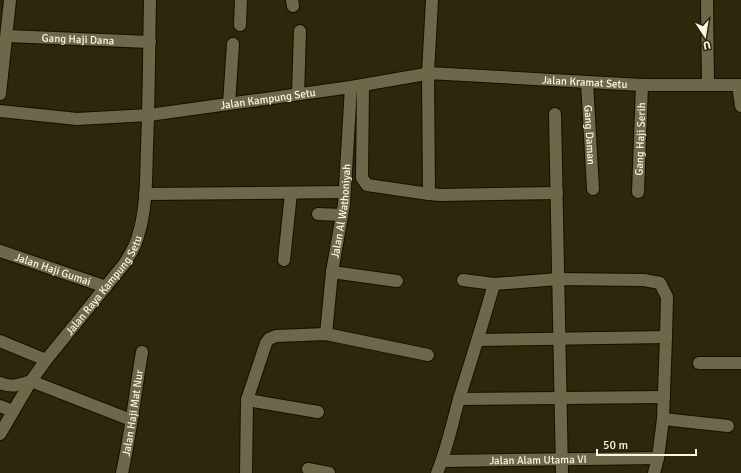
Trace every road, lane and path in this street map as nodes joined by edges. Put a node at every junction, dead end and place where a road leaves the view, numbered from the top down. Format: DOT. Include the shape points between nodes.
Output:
graph roads {
  1 [pos="10,0"];
  2 [pos="150,0"];
  3 [pos="241,0"];
  4 [pos="432,0"];
  5 [pos="707,0"];
  6 [pos="240,25"];
  7 [pos="300,31"];
  8 [pos="7,36"];
  9 [pos="150,42"];
  10 [pos="233,44"];
  11 [pos="428,73"];
  12 [pos="587,82"];
  13 [pos="708,84"];
  14 [pos="364,85"];
  15 [pos="642,85"];
  16 [pos="739,85"];
  17 [pos="351,87"];
  18 [pos="0,94"];
  19 [pos="298,94"];
  20 [pos="229,104"];
  21 [pos="741,106"];
  22 [pos="0,112"];
  23 [pos="555,114"];
  24 [pos="148,115"];
  25 [pos="593,188"];
  26 [pos="344,192"];
  27 [pos="638,192"];
  28 [pos="291,193"];
  29 [pos="557,193"];
  30 [pos="145,194"];
  31 [pos="429,194"];
  32 [pos="318,214"];
  33 [pos="342,215"];
  34 [pos="0,252"];
  35 [pos="284,260"];
  36 [pos="332,272"];
  37 [pos="558,278"];
  38 [pos="463,280"];
  39 [pos="397,281"];
  40 [pos="494,284"];
  41 [pos="106,286"];
  42 [pos="326,334"];
  43 [pos="666,337"];
  44 [pos="560,338"];
  45 [pos="478,340"];
  46 [pos="0,341"];
  47 [pos="142,352"];
  48 [pos="428,355"];
  49 [pos="46,360"];
  50 [pos="699,363"];
  51 [pos="741,363"];
  52 [pos="31,381"];
  53 [pos="0,383"];
  54 [pos="664,397"];
  55 [pos="561,398"];
  56 [pos="459,399"];
  57 [pos="247,400"];
  58 [pos="0,406"];
  59 [pos="13,411"];
  60 [pos="318,412"];
  61 [pos="663,419"];
  62 [pos="131,420"];
  63 [pos="728,426"];
  64 [pos="0,434"];
  65 [pos="658,458"];
  66 [pos="562,459"];
  67 [pos="442,461"];
  68 [pos="308,469"];
  69 [pos="122,473"];
  70 [pos="246,473"];
  71 [pos="329,473"];
  72 [pos="437,473"];
  73 [pos="562,473"];
  74 [pos="654,473"];
  1 -- 8 [label="street"];
  2 -- 9 [label="street"];
  3 -- 6 [label="street"];
  4 -- 11 [label="street"];
  5 -- 13 [label="street"];
  7 -- 19 [label="street"];
  8 -- 9 [label="street, Gang Haji Dana"];
  8 -- 18 [label="street"];
  9 -- 24 [label="street"];
  10 -- 20 [label="street"];
  11 -- 12 [label="street, Jalan Kramat Setu"];
  11 -- 14 [label="street, Jalan Kampung Setu"];
  11 -- 31 [label="street"];
  12 -- 15 [label="street, Jalan Kramat Setu"];
  12 -- 25 [label="street, Gang Daman"];
  13 -- 15 [label="street, Jalan Kramat Setu"];
  13 -- 16 [label="street, Jalan Kramat Setu"];
  14 -- 17 [label="street, Jalan Kampung Setu"];
  14 -- 31 [label="street" via="363,181 367,185"];
  15 -- 27 [label="street, Gang Haji Serih"];
  16 -- 21 [label="street"];
  17 -- 19 [label="street, Jalan Kampung Setu"];
  17 -- 26 [label="street, Jalan Al Wathoniyah"];
  19 -- 20 [label="street, Jalan Kampung Setu"];
  20 -- 24 [label="street, Jalan Kampung Setu"];
  22 -- 24 [label="street, Jalan Kampung Setu" via="78,119"];
  23 -- 29 [label="street"];
  24 -- 30 [label="street, Jalan Raya Kampung Setu"];
  26 -- 28 [label="street"];
  26 -- 33 [label="street, Jalan Al Wathoniyah"];
  28 -- 30 [label="street"];
  28 -- 35 [label="street"];
  29 -- 31 [label="street"];
  29 -- 37 [label="street"];
  30 -- 41 [label="street, Jalan Raya Kampung Setu" via="141,225 133,250"];
  32 -- 33 [label="street"];
  33 -- 36 [label="street, Jalan Al Wathoniyah"];
  34 -- 41 [label="street, Jalan Haji Gumai"];
  36 -- 39 [label="street"];
  36 -- 42 [label="street, Jalan Al Wathoniyah"];
  37 -- 40 [label="street"];
  37 -- 43 [label="street" via="644,280 660,283 667,297"];
  37 -- 44 [label="street"];
  38 -- 40 [label="street"];
  40 -- 45 [label="street"];
  41 -- 49 [label="street, Jalan Raya Kampung Setu"];
  42 -- 48 [label="street"];
  42 -- 57 [label="street" via="276,336 269,339"];
  43 -- 44 [label="street"];
  43 -- 54 [label="street"];
  44 -- 45 [label="street"];
  44 -- 55 [label="street"];
  45 -- 56 [label="street"];
  46 -- 49 [label="street"];
  47 -- 62 [label="street, Jalan Haji Mat Nur"];
  49 -- 52 [label="street, Jalan Raya Kampung Setu"];
  50 -- 51 [label="street"];
  52 -- 53 [label="street" via="16,386"];
  52 -- 59 [label="street, Jalan Raya Kampung Setu"];
  52 -- 62 [label="street"];
  54 -- 55 [label="street"];
  54 -- 61 [label="street"];
  55 -- 56 [label="street"];
  55 -- 66 [label="street"];
  56 -- 67 [label="street"];
  57 -- 60 [label="street"];
  57 -- 70 [label="street"];
  58 -- 59 [label="street"];
  59 -- 64 [label="street, Jalan Raya Kampung Setu"];
  61 -- 63 [label="street"];
  61 -- 65 [label="street"];
  62 -- 69 [label="street, Jalan Haji Mat Nur"];
  65 -- 66 [label="street, Jalan Alam Utama VI"];
  65 -- 74 [label="street"];
  66 -- 67 [label="street, Jalan Alam Utama VI"];
  66 -- 73 [label="street"];
  67 -- 72 [label="street"];
  68 -- 71 [label="street"];
}
